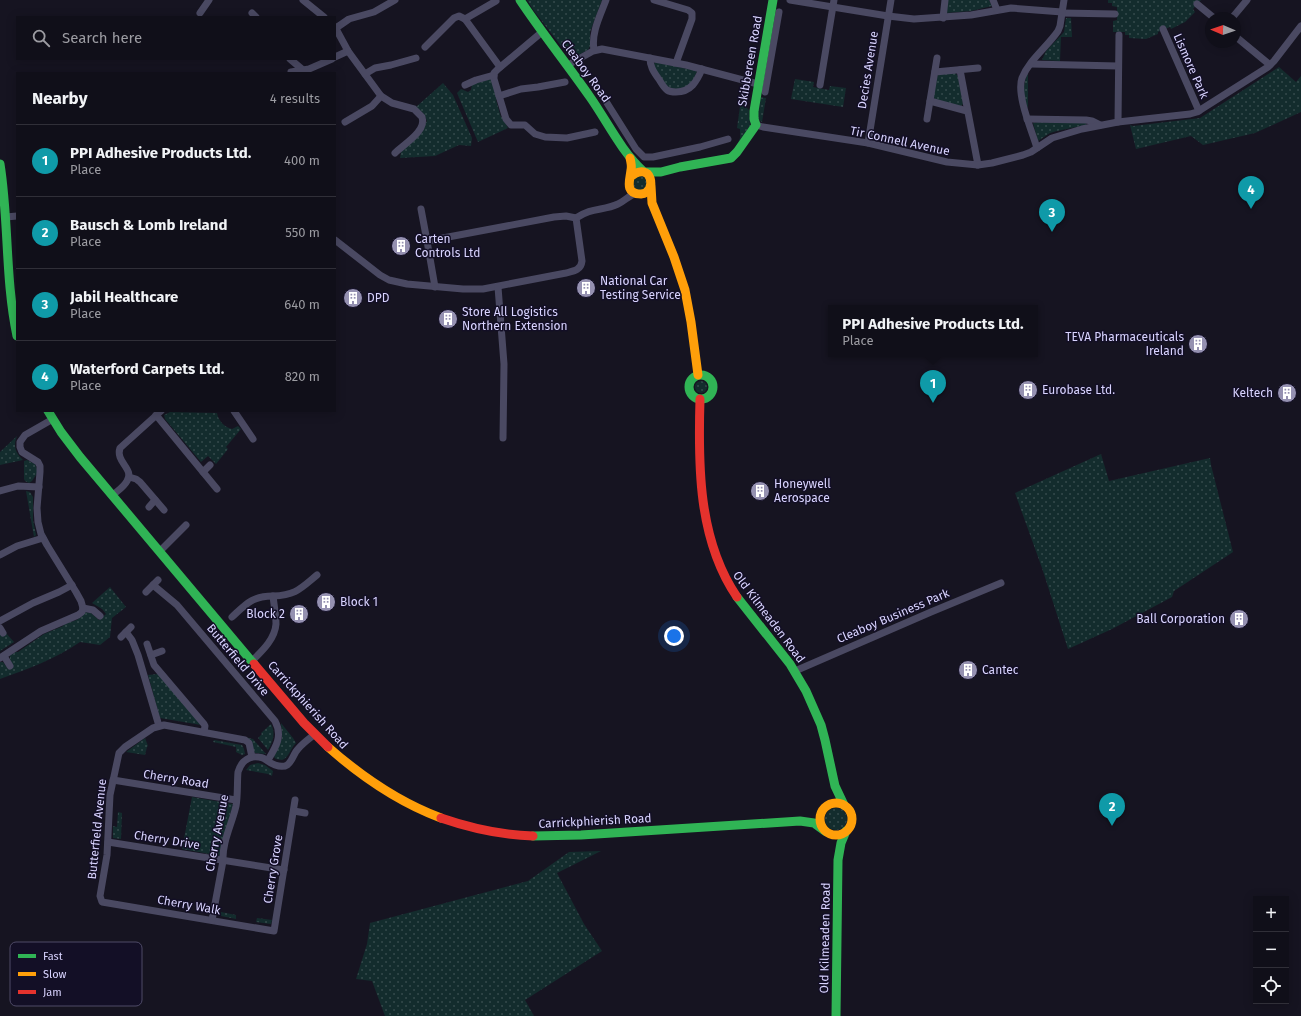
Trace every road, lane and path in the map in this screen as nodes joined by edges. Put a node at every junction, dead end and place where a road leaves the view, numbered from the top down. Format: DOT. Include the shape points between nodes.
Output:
graph roads {
  1 [pos="209,0"];
  2 [pos="304,0"];
  3 [pos="395,0"];
  4 [pos="520,0"];
  5 [pos="606,0"];
  6 [pos="654,0"];
  7 [pos="773,0"];
  8 [pos="790,0"];
  9 [pos="891,0"];
  10 [pos="945,0"];
  11 [pos="993,0"];
  12 [pos="1064,0"];
  13 [pos="1247,0"];
  14 [pos="496,1"];
  15 [pos="834,4"];
  16 [pos="1197,4"];
  17 [pos="997,10"];
  18 [pos="779,12"];
  19 [pos="1062,12"];
  20 [pos="1207,12"];
  21 [pos="1237,12"];
  22 [pos="200,13"];
  23 [pos="1115,14"];
  24 [pos="323,16"];
  25 [pos="888,16"];
  26 [pos="943,18"];
  27 [pos="465,19"];
  28 [pos="336,26"];
  29 [pos="1301,26"];
  30 [pos="336,29"];
  31 [pos="1163,29"];
  32 [pos="542,32"];
  33 [pos="1119,35"];
  34 [pos="1241,41"];
  35 [pos="425,47"];
  36 [pos="769,48"];
  37 [pos="594,50"];
  38 [pos="348,51"];
  39 [pos="336,57"];
  40 [pos="416,58"];
  41 [pos="650,58"];
  42 [pos="937,58"];
  43 [pos="291,60"];
  44 [pos="330,60"];
  45 [pos="676,63"];
  46 [pos="1031,64"];
  47 [pos="568,65"];
  48 [pos="1270,65"];
  49 [pos="1118,66"];
  50 [pos="500,67"];
  51 [pos="978,68"];
  52 [pos="702,69"];
  53 [pos="304,70"];
  54 [pos="960,70"];
  55 [pos="291,72"];
  56 [pos="935,72"];
  57 [pos="365,74"];
  58 [pos="494,75"];
  59 [pos="565,82"];
  60 [pos="758,84"];
  61 [pos="465,85"];
  62 [pos="820,85"];
  63 [pos="765,92"];
  64 [pos="602,95"];
  65 [pos="382,96"];
  66 [pos="499,96"];
  67 [pos="930,101"];
  68 [pos="611,109"];
  69 [pos="967,111"];
  70 [pos="1199,111"];
  71 [pos="602,114"];
  72 [pos="927,119"];
  73 [pos="1027,119"];
  74 [pos="345,122"];
  75 [pos="1118,122"];
  76 [pos="756,125"];
  77 [pos="1100,125"];
  78 [pos="595,132"];
  79 [pos="728,139"];
  80 [pos="868,143"];
  81 [pos="1037,148"];
  82 [pos="395,153"];
  83 [pos="630,158"];
  84 [pos="0,164"];
  85 [pos="978,165"];
  86 [pos="644,172"];
  87 [pos="661,172"];
  88 [pos="629,181"];
  89 [pos="651,185"];
  90 [pos="638,194"];
  91 [pos="623,201"];
  92 [pos="652,204"];
  93 [pos="421,209"];
  94 [pos="16,216"];
  95 [pos="6,218"];
  96 [pos="576,218"];
  97 [pos="336,241"];
  98 [pos="427,241"];
  99 [pos="435,287"];
  100 [pos="498,287"];
  101 [pos="16,332"];
  102 [pos="698,375"];
  103 [pos="700,399"];
  104 [pos="235,412"];
  105 [pos="158,413"];
  106 [pos="50,415"];
  107 [pos="502,438"];
  108 [pos="253,439"];
  109 [pos="210,465"];
  110 [pos="204,472"];
  111 [pos="129,477"];
  112 [pos="39,487"];
  113 [pos="217,489"];
  114 [pos="0,491"];
  115 [pos="113,495"];
  116 [pos="155,500"];
  117 [pos="149,507"];
  118 [pos="164,510"];
  119 [pos="186,525"];
  120 [pos="43,538"];
  121 [pos="160,551"];
  122 [pos="0,555"];
  123 [pos="317,575"];
  124 [pos="1001,583"];
  125 [pos="72,585"];
  126 [pos="146,592"];
  127 [pos="273,596"];
  128 [pos="83,608"];
  129 [pos="100,616"];
  130 [pos="232,617"];
  131 [pos="0,621"];
  132 [pos="132,627"];
  133 [pos="147,644"];
  134 [pos="162,651"];
  135 [pos="151,655"];
  136 [pos="2,657"];
  137 [pos="252,661"];
  138 [pos="10,666"];
  139 [pos="795,671"];
  140 [pos="158,726"];
  141 [pos="204,732"];
  142 [pos="314,734"];
  143 [pos="252,757"];
  144 [pos="268,760"];
  145 [pos="831,772"];
  146 [pos="113,780"];
  147 [pos="236,800"];
  148 [pos="295,800"];
  149 [pos="844,805"];
  150 [pos="824,809"];
  151 [pos="294,811"];
  152 [pos="305,813"];
  153 [pos="797,821"];
  154 [pos="846,831"];
  155 [pos="826,832"];
  156 [pos="108,842"];
  157 [pos="223,860"];
  158 [pos="838,860"];
  159 [pos="284,870"];
  160 [pos="100,900"];
  161 [pos="212,920"];
  162 [pos="274,931"];
  163 [pos="836,1016"];
  1 -- 22 [label="street"];
  2 -- 24 [label="street"];
  3 -- 28 [label="street" via="374,12 349,19"];
  4 -- 32 [label="street, Cleaboy Road"];
  5 -- 37 [label="street" via="593,38"];
  6 -- 45 [label="street" via="692,13"];
  7 -- 36 [label="street, Skibbereen Road"];
  8 -- 15 [label="street"];
  9 -- 25 [label="street, Decies Avenue"];
  10 -- 26 [label="street"];
  11 -- 17 [label="street"];
  12 -- 19 [label="street"];
  13 -- 21 [label="street"];
  14 -- 27 [label="street"];
  15 -- 25 [label="street"];
  15 -- 62 [label="street"];
  16 -- 20 [label="street"];
  17 -- 19 [label="street" via="1014,8"];
  17 -- 26 [label="street"];
  18 -- 36 [label="street, Skibbereen Road"];
  19 -- 23 [label="street"];
  19 -- 46 [label="street" via="1058,31"];
  25 -- 26 [label="street" via="914,19"];
  25 -- 80 [label="street, Decies Avenue"];
  27 -- 35 [label="street" via="461,16 454,18"];
  27 -- 50 [label="street"];
  29 -- 48 [label="street, Lismore Park"];
  30 -- 38 [label="street"];
  31 -- 70 [label="street, Lismore Park"];
  32 -- 47 [label="street, Cleaboy Road"];
  32 -- 50 [label="street"];
  33 -- 49 [label="street"];
  34 -- 48 [label="street"];
  36 -- 60 [label="street, Skibbereen Road"];
  36 -- 63 [label="street, Skibbereen Road"];
  37 -- 41 [label="street"];
  37 -- 47 [label="street"];
  38 -- 39 [label="street"];
  38 -- 57 [label="street"];
  40 -- 57 [label="street" via="375,68"];
  41 -- 45 [label="street"];
  41 -- 52 [label="street" via="653,71 664,87 672,92 682,92 691,87"];
  42 -- 56 [label="street"];
  43 -- 53 [label="street"];
  44 -- 53 [label="street"];
  45 -- 52 [label="street"];
  46 -- 49 [label="street"];
  46 -- 73 [label="street" via="1020,86"];
  47 -- 71 [label="street, Cleaboy Road"];
  48 -- 70 [label="street, Lismore Park"];
  49 -- 75 [label="street"];
  50 -- 58 [label="street"];
  51 -- 54 [label="street"];
  52 -- 60 [label="street"];
  53 -- 55 [label="street"];
  54 -- 56 [label="street"];
  54 -- 69 [label="street"];
  56 -- 67 [label="street"];
  57 -- 65 [label="street"];
  58 -- 61 [label="street"];
  58 -- 66 [label="street"];
  59 -- 66 [label="street" via="521,89"];
  60 -- 76 [label="street, Skibbereen Road" via="753,114"];
  64 -- 68 [label="street"];
  65 -- 74 [label="street" via="372,106"];
  65 -- 82 [label="street" via="392,103 411,108 423,118 416,135"];
  66 -- 78 [label="street" via="508,122 512,125 525,125 539,136 567,138"];
  67 -- 69 [label="street"];
  67 -- 72 [label="street"];
  68 -- 71 [label="street"];
  68 -- 79 [label="street" via="642,156 653,157"];
  69 -- 85 [label="street"];
  70 -- 75 [label="street, Lismore Park"];
  71 -- 83 [label="street, Cleaboy Road"];
  73 -- 77 [label="street, Lismore Park" via="1086,120"];
  73 -- 81 [label="street"];
  75 -- 77 [label="street, Lismore Park"];
  76 -- 80 [label="street, Tir Connell Avenue"];
  76 -- 87 [label="street" via="731,158"];
  77 -- 81 [label="street, Lismore Park" via="1054,137"];
  80 -- 85 [label="street, Tir Connell Avenue" via="947,162"];
  81 -- 85 [label="street, Tir Connell Avenue" via="1023,155"];
  83 -- 86 [label="street, Cleaboy Road"];
  83 -- 88 [label="street"];
  84 -- 95 [label="street"];
  86 -- 87 [label="street"];
  86 -- 88 [label="street" via="636,172"];
  86 -- 89 [label="street" via="650,177"];
  87 -- 89 [label="street"];
  88 -- 90 [label="street" via="632,190"];
  88 -- 91 [label="street" via="628,192"];
  89 -- 90 [label="street" via="646,192"];
  89 -- 92 [label="street"];
  90 -- 91 [label="street" via="630,195"];
  90 -- 92 [label="street"];
  91 -- 96 [label="street" via="589,211"];
  92 -- 102 [label="street" via="685,289"];
  93 -- 98 [label="street"];
  94 -- 95 [label="street"];
  95 -- 101 [label="street" via="8,284"];
  96 -- 98 [label="street" via="554,217"];
  96 -- 100 [label="street" via="582,257 579,268 571,272"];
  97 -- 99 [label="street" via="384,278 400,283"];
  98 -- 99 [label="street"];
  99 -- 100 [label="street"];
  100 -- 107 [label="street" via="504,364"];
  102 -- 103 [label="street" via="689,387 692,394"];
  102 -- 103 [label="street" via="706,376 713,386 709,396"];
  103 -- 139 [label="street, Old Kilmeaden Road" via="704,500 720,567 736,595"];
  104 -- 108 [label="street"];
  105 -- 110 [label="street"];
  105 -- 111 [label="street" via="120,448 119,456 127,468"];
  106 -- 112 [label="street" via="20,442 22,452 39,464"];
  106 -- 115 [label="street, Carrickphierish Road" via="75,450"];
  109 -- 110 [label="street"];
  110 -- 113 [label="street"];
  111 -- 115 [label="street"];
  111 -- 116 [label="street" via="140,482"];
  112 -- 114 [label="street" via="18,486"];
  112 -- 120 [label="street" via="38,515"];
  115 -- 121 [label="street, Carrickphierish Road"];
  116 -- 117 [label="street"];
  116 -- 118 [label="street"];
  119 -- 121 [label="street"];
  120 -- 122 [label="street" via="17,546"];
  120 -- 125 [label="street"];
  121 -- 137 [label="street, Carrickphierish Road"];
  123 -- 127 [label="street" via="297,592"];
  124 -- 139 [label="street, Cleaboy Business Park"];
  125 -- 128 [label="street"];
  125 -- 131 [label="street"];
  126 -- 144 [label="street, Butterfield Drive" via="155,583 178,605 275,721 279,732 278,742"];
  127 -- 130 [label="street" via="255,598"];
  127 -- 137 [label="street" via="275,629 267,644"];
  128 -- 129 [label="street" via="93,610"];
  128 -- 136 [label="street" via="78,615 41,631"];
  132 -- 140 [label="street" via="123,635 132,640 138,655"];
  133 -- 135 [label="street"];
  134 -- 135 [label="street"];
  135 -- 141 [label="street" via="154,665 204,724"];
  136 -- 138 [label="street"];
  137 -- 142 [label="street, Carrickphierish Road"];
  139 -- 145 [label="street, Old Kilmeaden Road" via="819,719"];
  140 -- 141 [label="street"];
  140 -- 146 [label="street, Butterfield Avenue" via="122,749 117,758"];
  141 -- 143 [label="street" via="245,740 249,743"];
  142 -- 144 [label="street" via="297,749 288,764 279,766"];
  142 -- 153 [label="street, Carrickphierish Road" via="351,768 390,795 434,815 499,833 562,836"];
  143 -- 144 [label="street"];
  143 -- 147 [label="street, Cherry Avenue" via="240,766"];
  145 -- 149 [label="street, Old Kilmeaden Road"];
  145 -- 150 [label="street, Old Kilmeaden Road" via="831,789"];
  146 -- 147 [label="street, Cherry Road"];
  146 -- 156 [label="street, Butterfield Avenue"];
  147 -- 157 [label="street, Cherry Avenue"];
  148 -- 151 [label="street, Cherry Grove"];
  149 -- 150 [label="street" via="833,803"];
  149 -- 154 [label="street" via="850,810 852,818 851,825"];
  150 -- 153 [label="street, Carrickphierish Road" via="809,819"];
  150 -- 155 [label="street" via="820,820"];
  151 -- 152 [label="street"];
  151 -- 159 [label="street, Cherry Grove"];
  153 -- 155 [label="street, Carrickphierish Road" via="814,823"];
  154 -- 155 [label="street" via="837,835"];
  154 -- 158 [label="street, Old Kilmeaden Road"];
  155 -- 158 [label="street, Old Kilmeaden Road" via="834,841"];
  156 -- 157 [label="street, Cherry Drive"];
  156 -- 160 [label="street, Butterfield Avenue"];
  157 -- 159 [label="street, Cherry Drive"];
  157 -- 161 [label="street, Cherry Avenue"];
  158 -- 163 [label="street, Old Kilmeaden Road"];
  159 -- 162 [label="street, Cherry Grove"];
  160 -- 161 [label="street, Cherry Walk"];
  161 -- 162 [label="street, Cherry Walk"];
}
